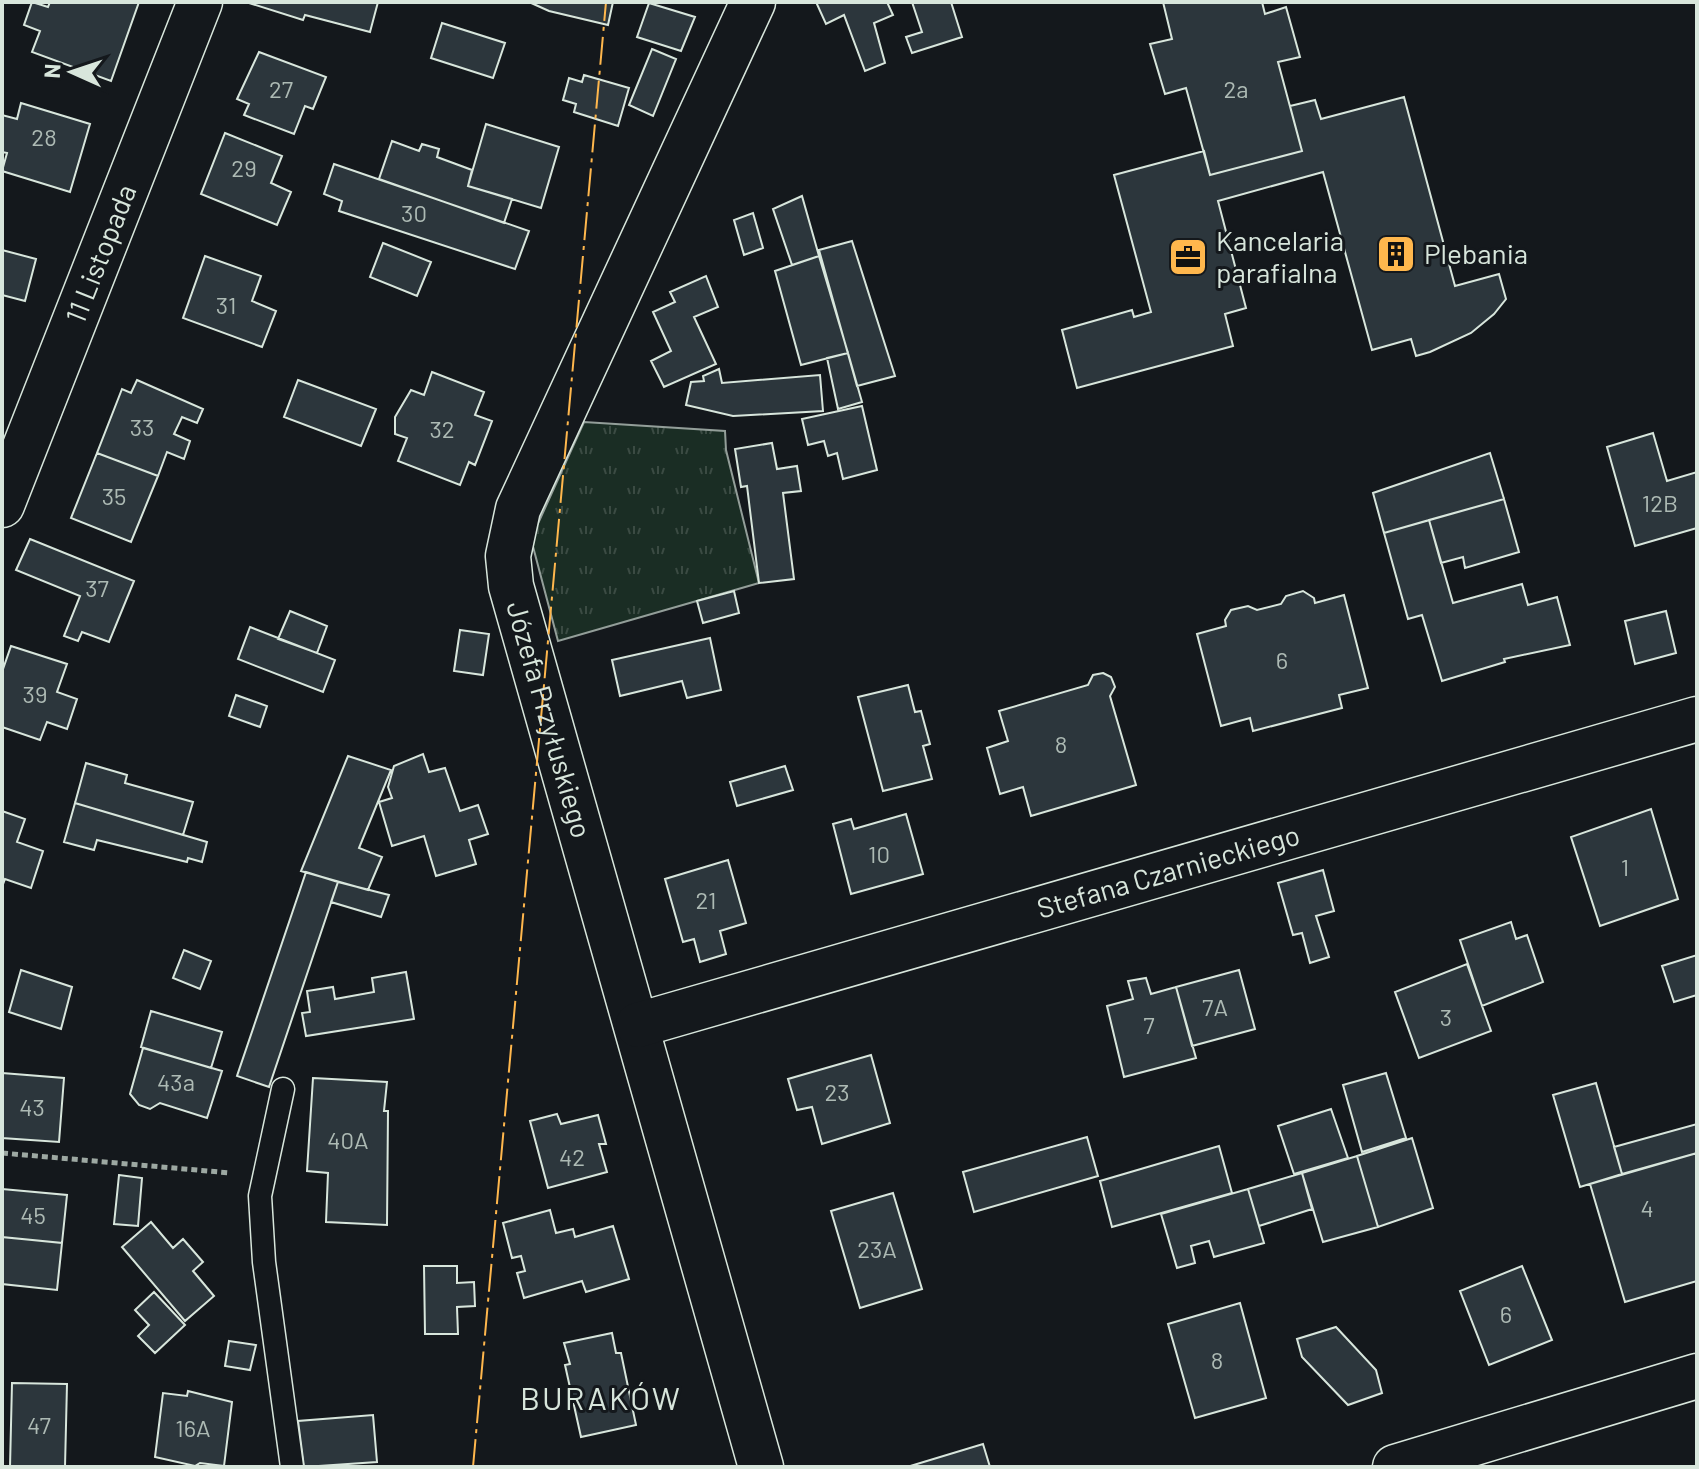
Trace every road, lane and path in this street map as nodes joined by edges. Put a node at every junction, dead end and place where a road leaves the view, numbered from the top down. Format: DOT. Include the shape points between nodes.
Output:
graph roads {
  1 [pos="200,2"];
  2 [pos="753,2"];
  3 [pos="2,505"];
  4 [pos="1697,719"];
  5 [pos="638,1025"];
  6 [pos="283,1089"];
  7 [pos="2,1153"];
  8 [pos="264,1176"];
  9 [pos="1697,1376"];
  10 [pos="1480,1454"];
  11 [pos="292,1467"];
  12 [pos="761,1467"];
  13 [pos="1395,1467"];
  1 -- 3 [label="street, 11 Listopada"];
  2 -- 5 [label="street, Józefa Przyłuskiego" via="510,534 511,586"];
  4 -- 5 [label="street, Stefana Czarnieckiego"];
  5 -- 12 [label="street, Józefa Przyłuskiego"];
  6 -- 8 [label="lane"];
  7 -- 8 [label="path"];
  8 -- 11 [label="lane" via="264,1262"];
  9 -- 10 [label="street"];
  10 -- 13 [label="street"];
}
